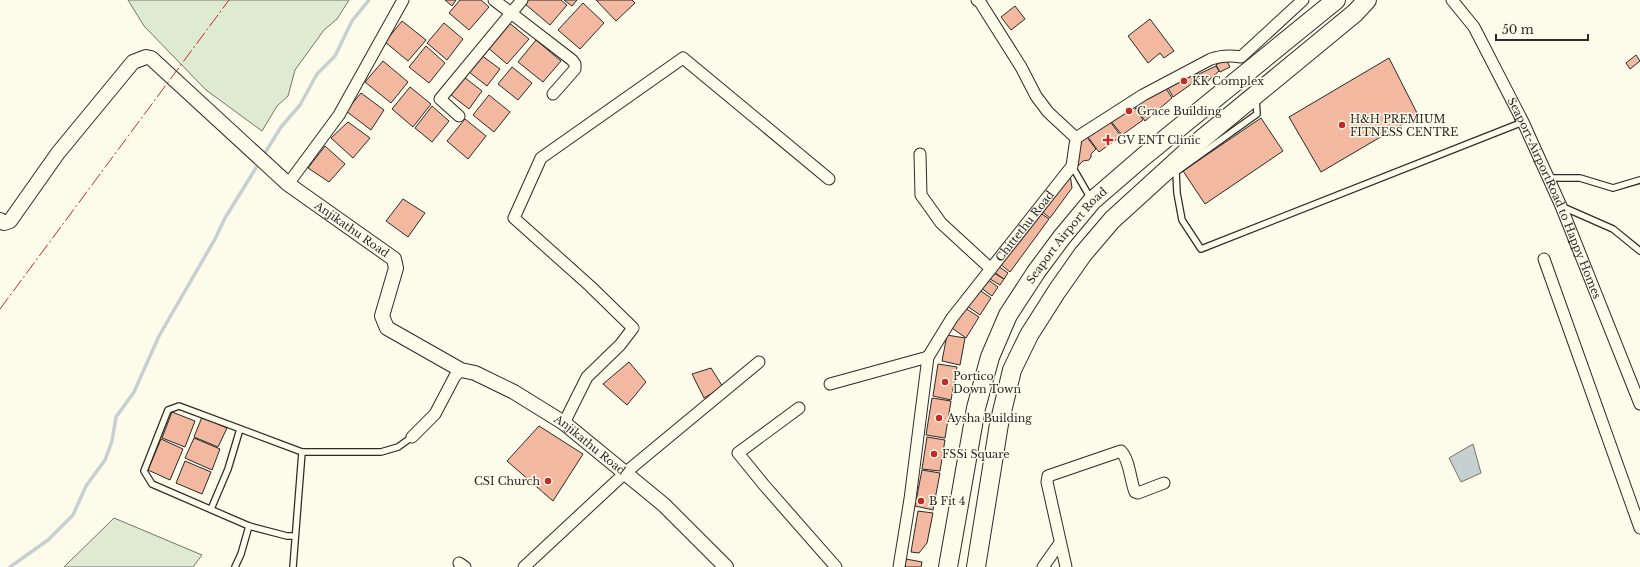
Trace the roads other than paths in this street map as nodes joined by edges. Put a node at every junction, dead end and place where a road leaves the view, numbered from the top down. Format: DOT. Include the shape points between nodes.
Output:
graph roads {
  1 [pos="403,0"];
  2 [pos="494,0"];
  3 [pos="522,0"];
  4 [pos="977,0"];
  5 [pos="1303,0"];
  6 [pos="1336,0"];
  7 [pos="1367,0"];
  8 [pos="1452,0"];
  9 [pos="511,13"];
  10 [pos="1245,63"];
  11 [pos="1259,92"];
  12 [pos="553,94"];
  13 [pos="459,116"];
  14 [pos="1523,122"];
  15 [pos="1076,138"];
  16 [pos="920,154"];
  17 [pos="1072,166"];
  18 [pos="1548,178"];
  19 [pos="829,179"];
  20 [pos="1640,180"];
  21 [pos="288,184"];
  22 [pos="1092,202"];
  23 [pos="1561,206"];
  24 [pos="0,220"];
  25 [pos="1640,251"];
  26 [pos="1544,259"];
  27 [pos="991,269"];
  28 [pos="928,357"];
  29 [pos="759,362"];
  30 [pos="461,370"];
  31 [pos="830,384"];
  32 [pos="1640,404"];
  33 [pos="799,408"];
  34 [pos="564,423"];
  35 [pos="240,429"];
  36 [pos="412,437"];
  37 [pos="302,452"];
  38 [pos="625,473"];
  39 [pos="1164,483"];
  40 [pos="211,509"];
  41 [pos="249,526"];
  42 [pos="1640,528"];
  43 [pos="295,536"];
  44 [pos="1060,543"];
  45 [pos="235,567"];
  46 [pos="293,567"];
  47 [pos="524,567"];
  48 [pos="726,567"];
  49 [pos="836,567"];
  50 [pos="899,567"];
  51 [pos="948,567"];
  52 [pos="976,567"];
  53 [pos="1043,567"];
  54 [pos="1066,567"];
  1 -- 21 [label="street" via="339,115"];
  2 -- 9 [label="street"];
  3 -- 9 [label="street"];
  4 -- 15 [label="street" via="1021,67 1036,96 1048,112"];
  5 -- 10 [label="street"];
  6 -- 10 [label="main road, Seaport Airport Road" via="1312,21"];
  7 -- 11 [label="main road" via="1355,13"];
  8 -- 14 [label="street, Seaport-AirportRoad to Happy Homes" via="1474,27"];
  9 -- 12 [label="street" via="575,64 575,69"];
  9 -- 13 [label="street" via="440,99"];
  10 -- 11 [label="main road"];
  10 -- 15 [label="street" via="1231,55 1211,59 1143,94"];
  10 -- 22 [label="main road, Seaport Airport Road"];
  11 -- 14 [label="lane" via="1257,114 1176,172 1182,220 1201,249"];
  11 -- 52 [label="main road" via="1191,148 1112,220 1061,284 1029,335 1012,370 999,424"];
  14 -- 18 [label="street, Seaport-AirportRoad to Happy Homes"];
  15 -- 17 [label="street"];
  16 -- 27 [label="street" via="921,195 941,223"];
  17 -- 22 [label="lane"];
  17 -- 27 [label="street, Chittethu Road"];
  18 -- 20 [label="lane" via="1580,178 1613,188"];
  18 -- 23 [label="street, Seaport-AirportRoad to Happy Homes"];
  19 -- 34 [label="street" via="683,58 541,158 514,218 633,328 620,345 587,377"];
  21 -- 24 [label="street, Anjikathu Road" via="151,58 146,57 133,62 58,153 10,220 4,223"];
  21 -- 30 [label="street, Anjikathu Road" via="394,259 396,268 382,316 387,328"];
  22 -- 51 [label="main road, Seaport Airport Road" via="1036,272 1008,315 990,357 975,415"];
  23 -- 25 [label="lane" via="1613,229"];
  23 -- 32 [label="street, Seaport-AirportRoad to Happy Homes"];
  26 -- 42 [label="street"];
  27 -- 28 [label="street, Chittethu Road" via="952,318"];
  28 -- 31 [label="street"];
  28 -- 50 [label="street, Chittethu Road"];
  29 -- 38 [label="street"];
  30 -- 34 [label="street, Anjikathu Road" via="476,373 514,392"];
  30 -- 36 [label="street" via="455,376 436,414"];
  33 -- 49 [label="street" via="738,453"];
  34 -- 38 [label="street, Anjikathu Road"];
  35 -- 37 [label="lane"];
  35 -- 40 [label="lane" via="228,469"];
  35 -- 40 [label="lane" via="178,406 168,410 144,471 152,484"];
  36 -- 37 [label="lane" via="398,447 381,452"];
  37 -- 43 [label="lane"];
  38 -- 47 [label="street"];
  38 -- 48 [label="street, Anjikathu Road" via="664,505"];
  39 -- 44 [label="street" via="1135,492 1121,451 1048,476 1047,482"];
  40 -- 41 [label="lane"];
  41 -- 43 [label="lane"];
  41 -- 45 [label="lane"];
  43 -- 46 [label="lane"];
  44 -- 53 [label="street"];
  44 -- 54 [label="street"];
}
